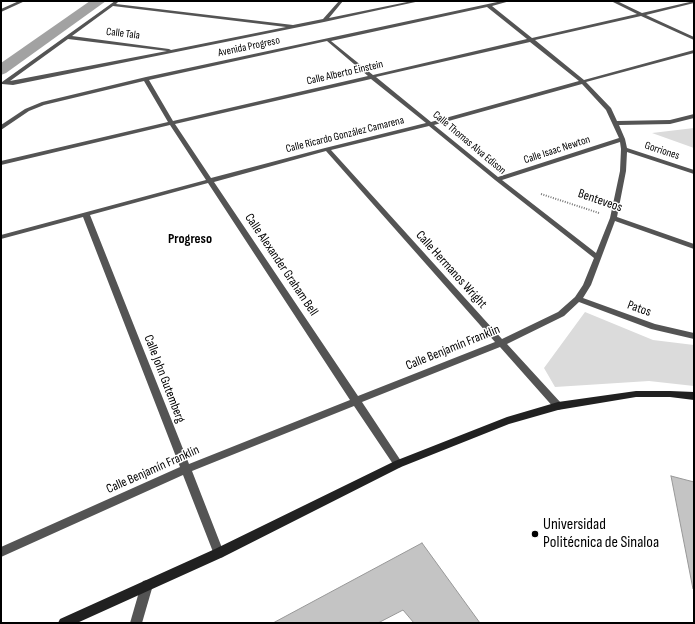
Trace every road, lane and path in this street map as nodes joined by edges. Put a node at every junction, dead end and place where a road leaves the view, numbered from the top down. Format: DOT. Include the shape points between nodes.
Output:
graph roads {
  1 [pos="23,1"];
  2 [pos="117,1"];
  3 [pos="341,1"];
  4 [pos="388,1"];
  5 [pos="418,1"];
  6 [pos="508,1"];
  7 [pos="613,1"];
  8 [pos="694,2"];
  9 [pos="408,3"];
  10 [pos="112,5"];
  11 [pos="488,5"];
  12 [pos="1,11"];
  13 [pos="639,14"];
  14 [pos="324,21"];
  15 [pos="297,27"];
  16 [pos="67,37"];
  17 [pos="694,39"];
  18 [pos="530,40"];
  19 [pos="329,41"];
  20 [pos="176,51"];
  21 [pos="694,51"];
  22 [pos="372,77"];
  23 [pos="146,79"];
  24 [pos="582,81"];
  25 [pos="694,116"];
  26 [pos="615,123"];
  27 [pos="172,124"];
  28 [pos="430,124"];
  29 [pos="1,128"];
  30 [pos="622,139"];
  31 [pos="624,148"];
  32 [pos="327,149"];
  33 [pos="1,163"];
  34 [pos="694,172"];
  35 [pos="497,179"];
  36 [pos="211,182"];
  37 [pos="540,194"];
  38 [pos="86,215"];
  39 [pos="613,218"];
  40 [pos="1,237"];
  41 [pos="694,247"];
  42 [pos="598,258"];
  43 [pos="578,300"];
  44 [pos="694,336"];
  45 [pos="501,343"];
  46 [pos="694,396"];
  47 [pos="358,401"];
  48 [pos="558,406"];
  49 [pos="398,464"];
  50 [pos="186,469"];
  51 [pos="1,552"];
  52 [pos="219,553"];
  53 [pos="147,585"];
  54 [pos="64,623"];
  55 [pos="136,623"];
  1 -- 12 [label="street"];
  2 -- 10 [label="street"];
  3 -- 14 [label="street"];
  4 -- 9 [label="street"];
  5 -- 9 [label="street, Avenida Progreso"];
  6 -- 11 [label="street, Avenida Progreso"];
  7 -- 13 [label="street"];
  8 -- 13 [label="street, Calle Alberto Einstein"];
  9 -- 14 [label="street, Avenida Progreso"];
  10 -- 15 [label="street"];
  10 -- 16 [label="street"];
  11 -- 18 [label="street, Calle Benjamín Franklin"];
  11 -- 19 [label="street, Avenida Progreso"];
  13 -- 17 [label="street"];
  13 -- 18 [label="street, Calle Alberto Einstein"];
  14 -- 15 [label="street, Avenida Progreso"];
  15 -- 20 [label="street, Avenida Progreso"];
  16 -- 20 [label="street, Calle Tala"];
  16 -- 20 [label="street, Avenida Progreso" via="4,83"];
  18 -- 22 [label="street, Calle Alberto Einstein"];
  18 -- 24 [label="street, Calle Benjamín Franklin"];
  19 -- 22 [label="street, Calle Thomas Alva Edison"];
  19 -- 23 [label="street, Avenida Progreso"];
  21 -- 24 [label="street, Calle Ricardo González Camarena"];
  22 -- 27 [label="street, Calle Alberto Einstein"];
  22 -- 28 [label="street, Calle Thomas Alva Edison"];
  23 -- 27 [label="street, Calle Alexander Graham Bell"];
  23 -- 29 [label="street, Avenida Progreso" via="42,104 27,110"];
  24 -- 26 [label="street, Calle Benjamín Franklin" via="609,109"];
  24 -- 28 [label="street, Calle Ricardo González Camarena"];
  25 -- 26 [label="street" via="670,122"];
  26 -- 30 [label="street, Calle Benjamín Franklin"];
  27 -- 33 [label="street, Calle Alberto Einstein"];
  27 -- 36 [label="street, Calle Alexander Graham Bell"];
  28 -- 32 [label="street, Calle Ricardo González Camarena"];
  28 -- 35 [label="street, Calle Thomas Alva Edison"];
  30 -- 31 [label="street, Calle Benjamín Franklin"];
  30 -- 35 [label="street, Calle Isaac Newton"];
  31 -- 34 [label="street, Gorriones"];
  31 -- 39 [label="street, Calle Benjamín Franklin" via="623,171"];
  32 -- 36 [label="street, Calle Ricardo González Camarena"];
  32 -- 45 [label="street, Calle Hermanos Wright"];
  35 -- 42 [label="street, Calle Thomas Alva Edison"];
  36 -- 38 [label="street, Calle Ricardo González Camarena"];
  36 -- 47 [label="street, Calle Alexander Graham Bell"];
  37 -- 39 [label="path, Benteveos"];
  38 -- 40 [label="street, Calle Ricardo González Camarena"];
  38 -- 50 [label="street, Calle John Gutemberg"];
  39 -- 41 [label="street, Benteveos"];
  39 -- 42 [label="street, Calle Benjamín Franklin"];
  42 -- 43 [label="street, Calle Benjamín Franklin"];
  43 -- 44 [label="street, Patos" via="654,327"];
  43 -- 45 [label="street, Calle Benjamín Franklin" via="561,314"];
  45 -- 47 [label="street, Calle Benjamín Franklin"];
  45 -- 48 [label="street, Calle Hermanos Wright"];
  46 -- 48 [label="street" via="636,394"];
  47 -- 49 [label="street, Calle Alexander Graham Bell"];
  47 -- 50 [label="street, Calle Benjamín Franklin"];
  48 -- 49 [label="street" via="507,421"];
  49 -- 52 [label="street"];
  50 -- 51 [label="street, Calle Benjamín Franklin"];
  50 -- 52 [label="street, Calle John Gutemberg"];
  52 -- 53 [label="street"];
  53 -- 54 [label="street"];
  53 -- 55 [label="street"];
}
